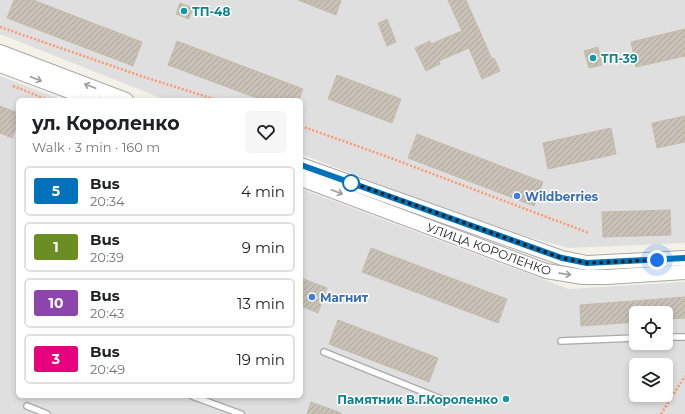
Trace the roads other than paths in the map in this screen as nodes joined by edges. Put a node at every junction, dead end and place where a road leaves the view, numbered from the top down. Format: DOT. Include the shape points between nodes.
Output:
graph roads {
  1 [pos="0,52"];
  2 [pos="0,65"];
  3 [pos="88,98"];
  4 [pos="121,98"];
  5 [pos="304,175"];
  6 [pos="685,258"];
  7 [pos="685,272"];
  8 [pos="673,337"];
  9 [pos="685,337"];
  10 [pos="629,338"];
  11 [pos="560,341"];
  12 [pos="324,352"];
  13 [pos="197,398"];
  14 [pos="441,399"];
  15 [pos="27,406"];
  16 [pos="47,414"];
  17 [pos="241,414"];
  4 -- 1 [label="street, one-way"];
  2 -- 3 [label="street, one-way"];
  5 -- 6 [label="street, УЛИЦА КОРОЛЕНКО" via="562,258 587,263"];
  5 -- 7 [label="street, УЛИЦА КОРОЛЕНКО, one-way" via="546,272 583,277"];
  8 -- 9 [label="lane"];
  10 -- 11 [label="lane"];
  12 -- 14 [label="lane"];
  13 -- 17 [label="lane"];
  15 -- 16 [label="lane"];
}
